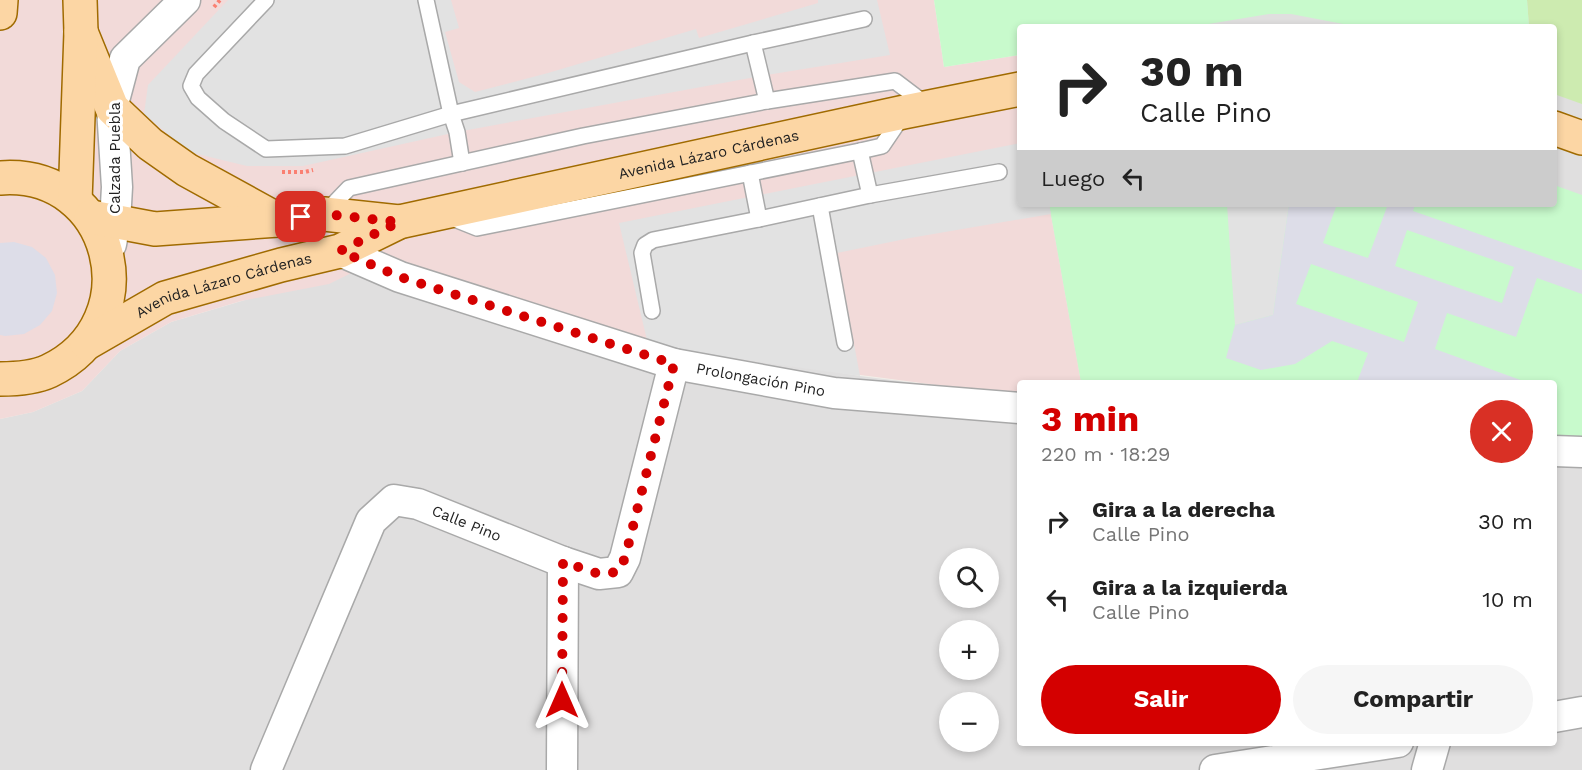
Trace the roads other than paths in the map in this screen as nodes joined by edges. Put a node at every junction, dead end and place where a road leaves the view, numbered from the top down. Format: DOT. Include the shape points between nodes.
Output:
graph roads {
  1 [pos="1,0"];
  2 [pos="80,0"];
  3 [pos="185,0"];
  4 [pos="266,0"];
  5 [pos="426,0"];
  6 [pos="0,13"];
  7 [pos="864,19"];
  8 [pos="81,32"];
  9 [pos="753,43"];
  10 [pos="125,59"];
  11 [pos="1017,90"];
  12 [pos="767,101"];
  13 [pos="112,108"];
  14 [pos="917,110"];
  15 [pos="451,114"];
  16 [pos="1557,129"];
  17 [pos="1582,138"];
  18 [pos="860,151"];
  19 [pos="462,163"];
  20 [pos="750,172"];
  21 [pos="999,172"];
  22 [pos="0,178"];
  23 [pos="870,195"];
  24 [pos="820,206"];
  25 [pos="439,213"];
  26 [pos="93,214"];
  27 [pos="324,214"];
  28 [pos="759,219"];
  29 [pos="278,220"];
  30 [pos="399,222"];
  31 [pos="340,251"];
  32 [pos="652,311"];
  33 [pos="87,343"];
  34 [pos="845,343"];
  35 [pos="674,364"];
  36 [pos="0,380"];
  37 [pos="1017,408"];
  38 [pos="1557,451"];
  39 [pos="1582,452"];
  40 [pos="563,562"];
  41 [pos="1582,712"];
  42 [pos="1557,716"];
  43 [pos="1372,746"];
  44 [pos="1435,746"];
  45 [pos="266,770"];
  46 [pos="562,770"];
  47 [pos="1215,770"];
  48 [pos="1427,770"];
  1 -- 6 [label="main road"];
  2 -- 8 [label="main road"];
  3 -- 10 [label="street"];
  4 -- 15 [label="lane" via="196,74 191,86 198,98 224,121 266,149 345,146"];
  5 -- 15 [label="lane"];
  7 -- 9 [label="lane"];
  8 -- 10 [label="street"];
  8 -- 13 [label="main road"];
  8 -- 26 [label="main road"];
  9 -- 12 [label="lane"];
  9 -- 15 [label="lane"];
  10 -- 13 [label="street, Calzada Puebla"];
  11 -- 14 [label="main road, Avenida Lázaro Cárdenas"];
  12 -- 14 [label="lane" via="895,81"];
  12 -- 19 [label="lane"];
  13 -- 26 [label="street, Calzada Puebla" via="117,187"];
  13 -- 29 [label="main road" via="150,144 187,170"];
  14 -- 18 [label="lane" via="882,146"];
  14 -- 25 [label="main road, Avenida Lázaro Cárdenas"];
  15 -- 19 [label="lane"];
  16 -- 17 [label="main road"];
  18 -- 20 [label="lane"];
  18 -- 23 [label="lane"];
  19 -- 27 [label="lane" via="349,188"];
  20 -- 25 [label="lane" via="477,228"];
  20 -- 28 [label="lane"];
  21 -- 23 [label="lane"];
  22 -- 26 [label="main road" via="36,180 57,188"];
  23 -- 24 [label="lane"];
  24 -- 28 [label="lane"];
  24 -- 34 [label="lane"];
  25 -- 30 [label="main road, Avenida Lázaro Cárdenas"];
  26 -- 29 [label="main road, Avenida Lázaro Cárdenas" via="155,229"];
  26 -- 33 [label="main road" via="108,258 110,280 107,303"];
  27 -- 29 [label="main road, Avenida Lázaro Cárdenas"];
  27 -- 30 [label="main road, Avenida Lázaro Cárdenas"];
  28 -- 32 [label="lane" via="645,244 642,253"];
  30 -- 31 [label="main road, Avenida Lázaro Cárdenas"];
  31 -- 33 [label="main road, Avenida Lázaro Cárdenas" via="165,298"];
  31 -- 35 [label="street, Prolongación Pino" via="400,277"];
  33 -- 36 [label="main road" via="48,372"];
  35 -- 37 [label="street, Prolongación Pino" via="834,393"];
  35 -- 40 [label="street, Calle Pino" via="625,558 618,572 599,574"];
  38 -- 39 [label="street"];
  40 -- 45 [label="street, Calle Pino" via="418,504 394,500 371,521"];
  40 -- 46 [label="street"];
  41 -- 42 [label="street"];
  43 -- 47 [label="street"];
  44 -- 48 [label="street"];
}
